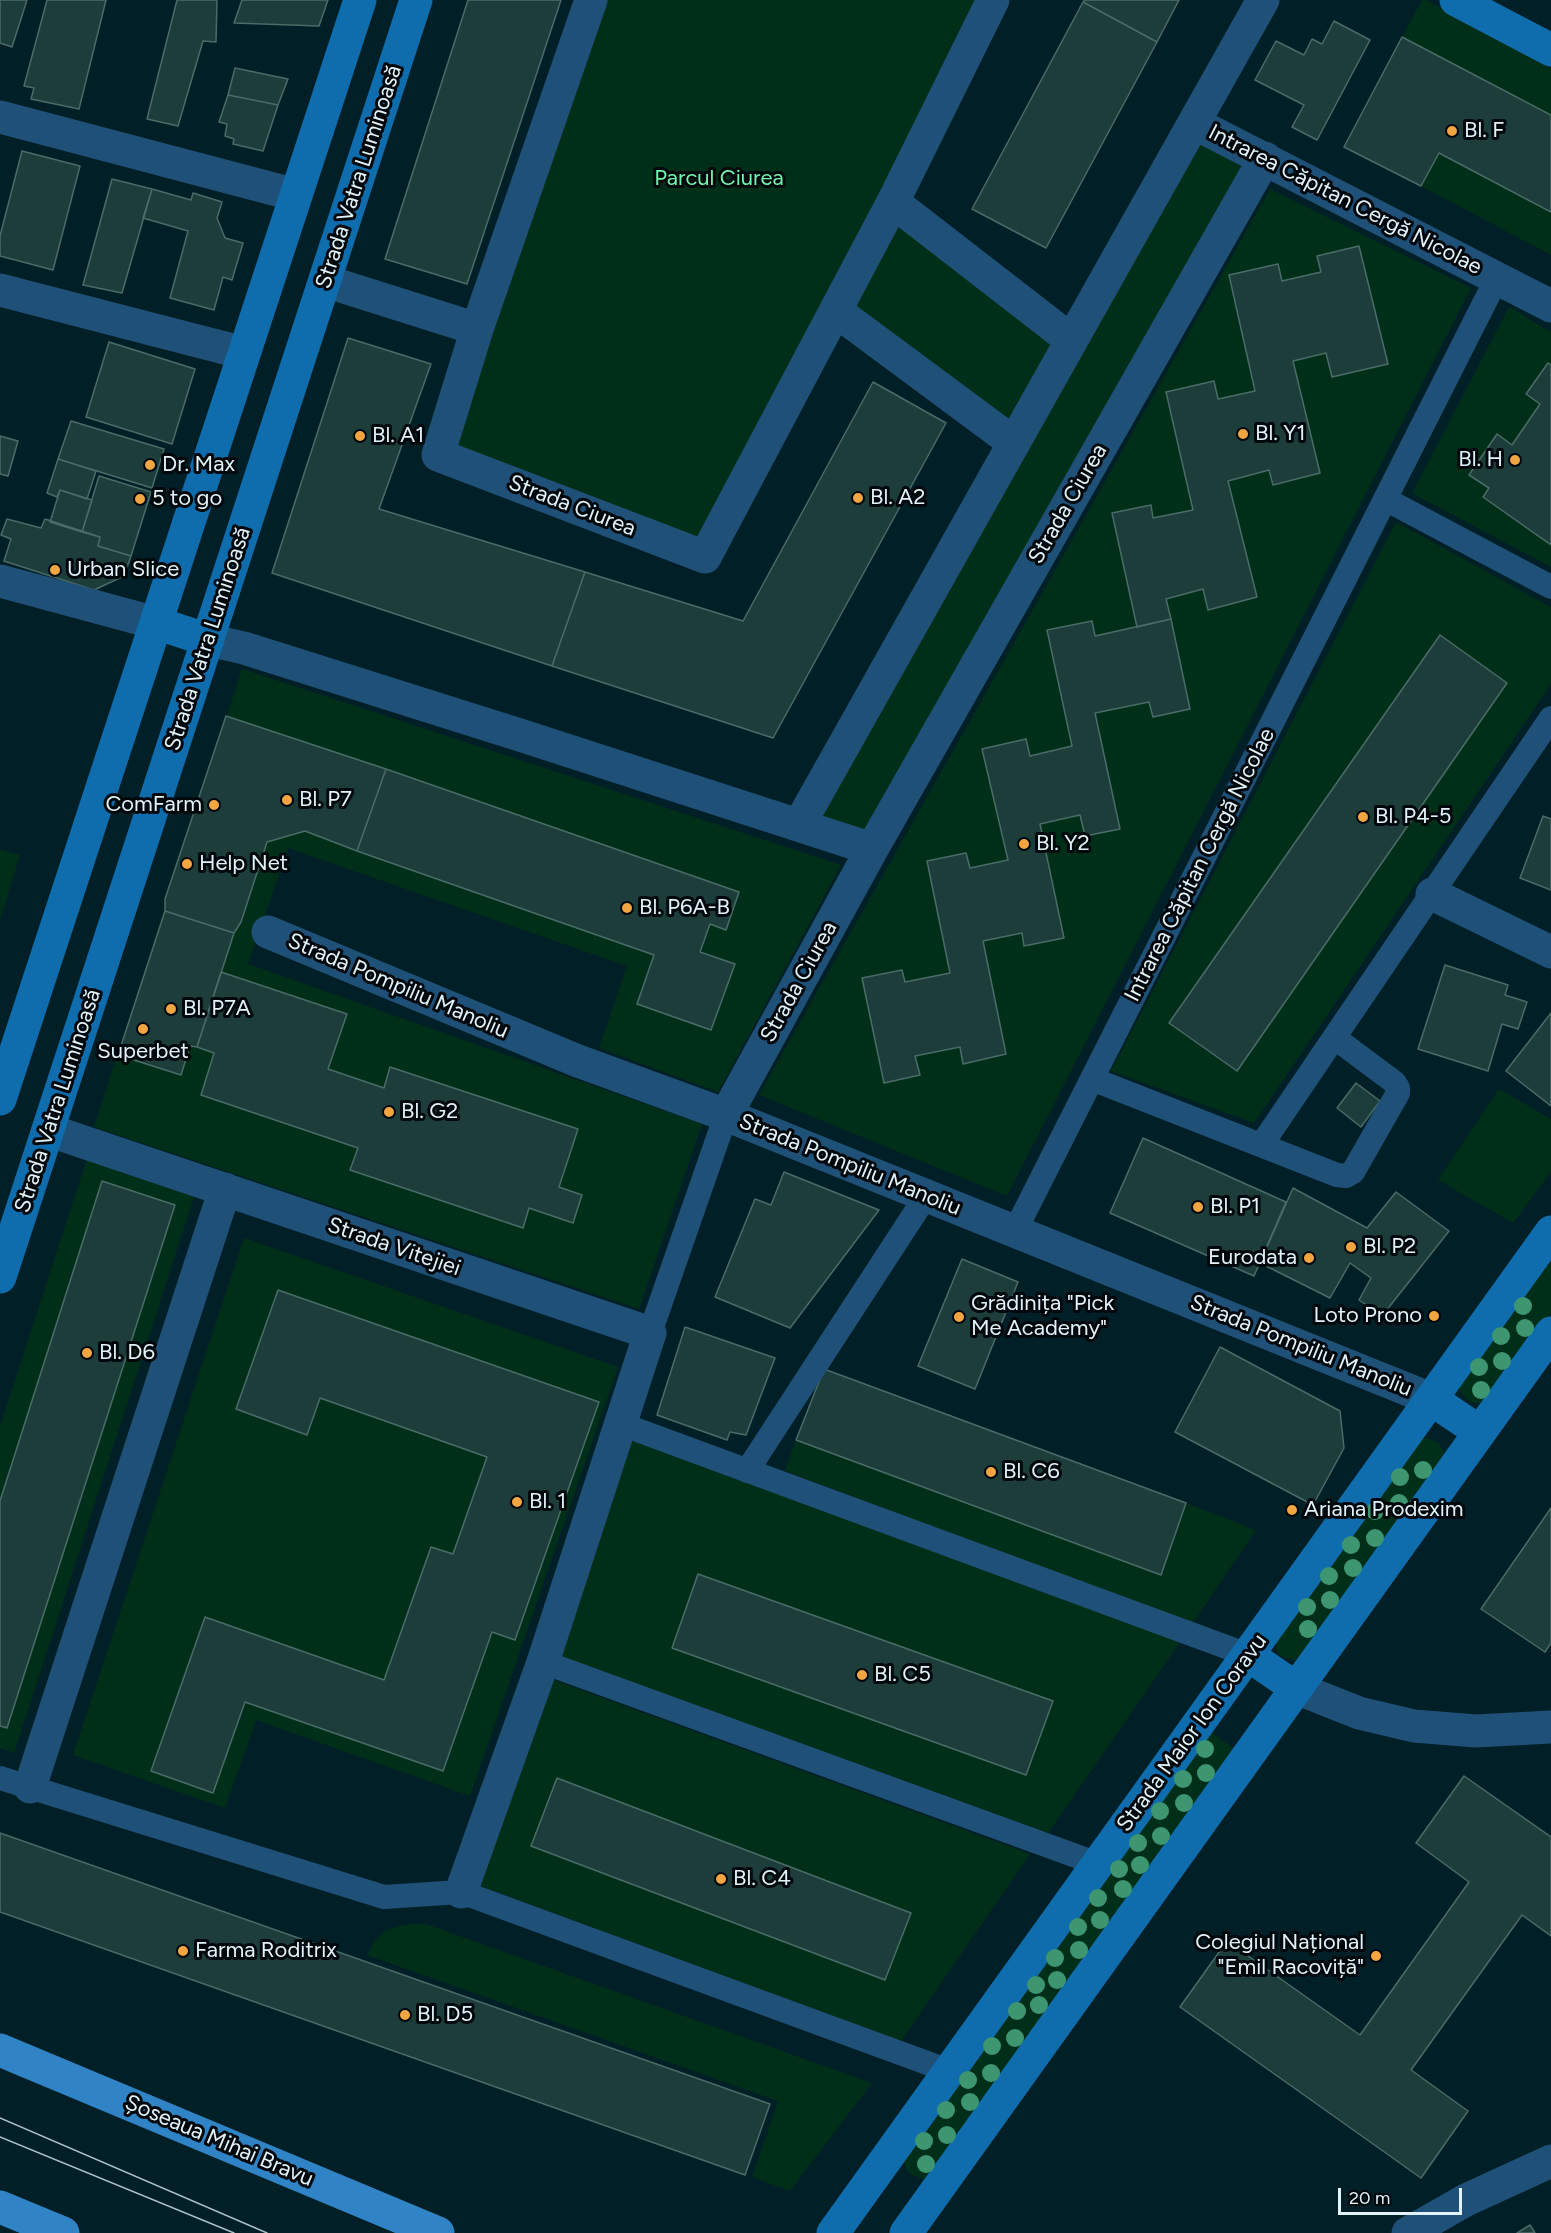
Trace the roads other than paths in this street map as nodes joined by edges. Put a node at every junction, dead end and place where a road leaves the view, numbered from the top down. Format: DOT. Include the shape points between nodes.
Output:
graph roads {
  1 [pos="360,0"];
  2 [pos="416,0"];
  3 [pos="591,0"];
  4 [pos="993,0"];
  5 [pos="1263,0"];
  6 [pos="1456,0"];
  7 [pos="1551,50"];
  8 [pos="0,117"];
  9 [pos="1194,123"];
  10 [pos="1265,158"];
  11 [pos="296,195"];
  12 [pos="893,202"];
  13 [pos="1497,278"];
  14 [pos="325,281"];
  15 [pos="0,290"];
  16 [pos="1551,306"];
  17 [pos="836,311"];
  18 [pos="477,329"];
  19 [pos="1071,340"];
  20 [pos="244,353"];
  21 [pos="1014,443"];
  22 [pos="1385,499"];
  23 [pos="0,581"];
  24 [pos="1551,587"];
  25 [pos="156,623"];
  26 [pos="208,640"];
  27 [pos="1551,718"];
  28 [pos="799,825"];
  29 [pos="872,849"];
  30 [pos="1432,894"];
  31 [pos="268,932"];
  32 [pos="1551,952"];
  33 [pos="1335,1038"];
  34 [pos="1092,1079"];
  35 [pos="0,1099"];
  36 [pos="726,1115"];
  37 [pos="48,1130"];
  38 [pos="1262,1144"];
  39 [pos="225,1189"];
  40 [pos="926,1196"];
  41 [pos="1015,1231"];
  42 [pos="1551,1232"];
  43 [pos="0,1277"];
  44 [pos="650,1333"];
  45 [pos="1551,1333"];
  46 [pos="1431,1400"];
  47 [pos="621,1424"];
  48 [pos="1480,1432"];
  49 [pos="747,1471"];
  50 [pos="1248,1655"];
  51 [pos="543,1662"];
  52 [pos="1296,1689"];
  53 [pos="1551,1726"];
  54 [pos="15,1783"];
  55 [pos="1098,1864"];
  56 [pos="461,1892"];
  57 [pos="0,2050"];
  58 [pos="949,2071"];
  59 [pos="1551,2161"];
  60 [pos="0,2206"];
  61 [pos="63,2233"];
  62 [pos="438,2233"];
  63 [pos="833,2233"];
  64 [pos="906,2233"];
  65 [pos="1408,2233"];
  1 -- 11 [label="street"];
  2 -- 14 [label="street, Strada Vatra Luminoasă"];
  3 -- 18 [label="street, Strada Ciurea"];
  4 -- 12 [label="street, Strada Ciurea"];
  5 -- 9 [label="street"];
  6 -- 7 [label="street"];
  8 -- 11 [label="street"];
  9 -- 10 [label="street, Intrarea Căpitan Cergă Nicolae"];
  9 -- 19 [label="street"];
  10 -- 13 [label="street, Intrarea Căpitan Cergă Nicolae"];
  10 -- 29 [label="street, Strada Ciurea"];
  11 -- 20 [label="street"];
  12 -- 17 [label="street, Strada Ciurea"];
  12 -- 19 [label="street"];
  13 -- 16 [label="street, Intrarea Căpitan Cergă Nicolae"];
  13 -- 22 [label="lane, Intrarea Căpitan Cergă Nicolae"];
  14 -- 18 [label="street"];
  14 -- 26 [label="street, Strada Vatra Luminoasă"];
  15 -- 20 [label="street"];
  17 -- 18 [label="street, Strada Ciurea" via="705,556 438,455"];
  17 -- 21 [label="street"];
  19 -- 21 [label="street"];
  20 -- 25 [label="street"];
  21 -- 28 [label="street"];
  22 -- 24 [label="lane"];
  22 -- 34 [label="lane, Intrarea Căpitan Cergă Nicolae"];
  23 -- 25 [label="street"];
  25 -- 26 [label="street"];
  25 -- 35 [label="street"];
  26 -- 28 [label="street"];
  26 -- 37 [label="street, Strada Vatra Luminoasă"];
  27 -- 30 [label="lane"];
  28 -- 29 [label="street"];
  29 -- 36 [label="street, Strada Ciurea"];
  30 -- 32 [label="street"];
  30 -- 33 [label="lane"];
  31 -- 36 [label="street, Strada Pompiliu Manoliu" via="578,1061"];
  33 -- 38 [label="lane"];
  33 -- 38 [label="lane" via="1398,1088 1353,1172 1338,1175"];
  34 -- 38 [label="lane"];
  34 -- 41 [label="lane, Intrarea Căpitan Cergă Nicolae"];
  36 -- 40 [label="street, Strada Pompiliu Manoliu"];
  36 -- 44 [label="lane"];
  37 -- 39 [label="street, Strada Vitejiei"];
  37 -- 43 [label="street, Strada Vatra Luminoasă"];
  39 -- 44 [label="street, Strada Vitejiei"];
  39 -- 54 [label="street"];
  40 -- 41 [label="street, Strada Pompiliu Manoliu"];
  40 -- 49 [label="lane"];
  41 -- 46 [label="street, Strada Pompiliu Manoliu"];
  42 -- 46 [label="street, Strada Maior Ion Coravu"];
  44 -- 47 [label="street"];
  45 -- 48 [label="street"];
  46 -- 48 [label="street"];
  46 -- 50 [label="street, Strada Maior Ion Coravu"];
  47 -- 49 [label="lane"];
  47 -- 51 [label="street"];
  48 -- 52 [label="street"];
  49 -- 50 [label="lane"];
  50 -- 52 [label="street"];
  50 -- 55 [label="street, Strada Maior Ion Coravu"];
  51 -- 55 [label="lane"];
  51 -- 56 [label="street"];
  52 -- 53 [label="street" via="1359,1713 1414,1726 1476,1731"];
  52 -- 64 [label="street"];
  54 -- 56 [label="lane" via="384,1897"];
  55 -- 58 [label="street, Strada Maior Ion Coravu"];
  56 -- 58 [label="lane"];
  57 -- 62 [label="main road, Șoseaua Mihai Bravu"];
  58 -- 63 [label="street, Strada Maior Ion Coravu"];
  59 -- 65 [label="street" via="1466,2200"];
  60 -- 61 [label="main road"];
}
